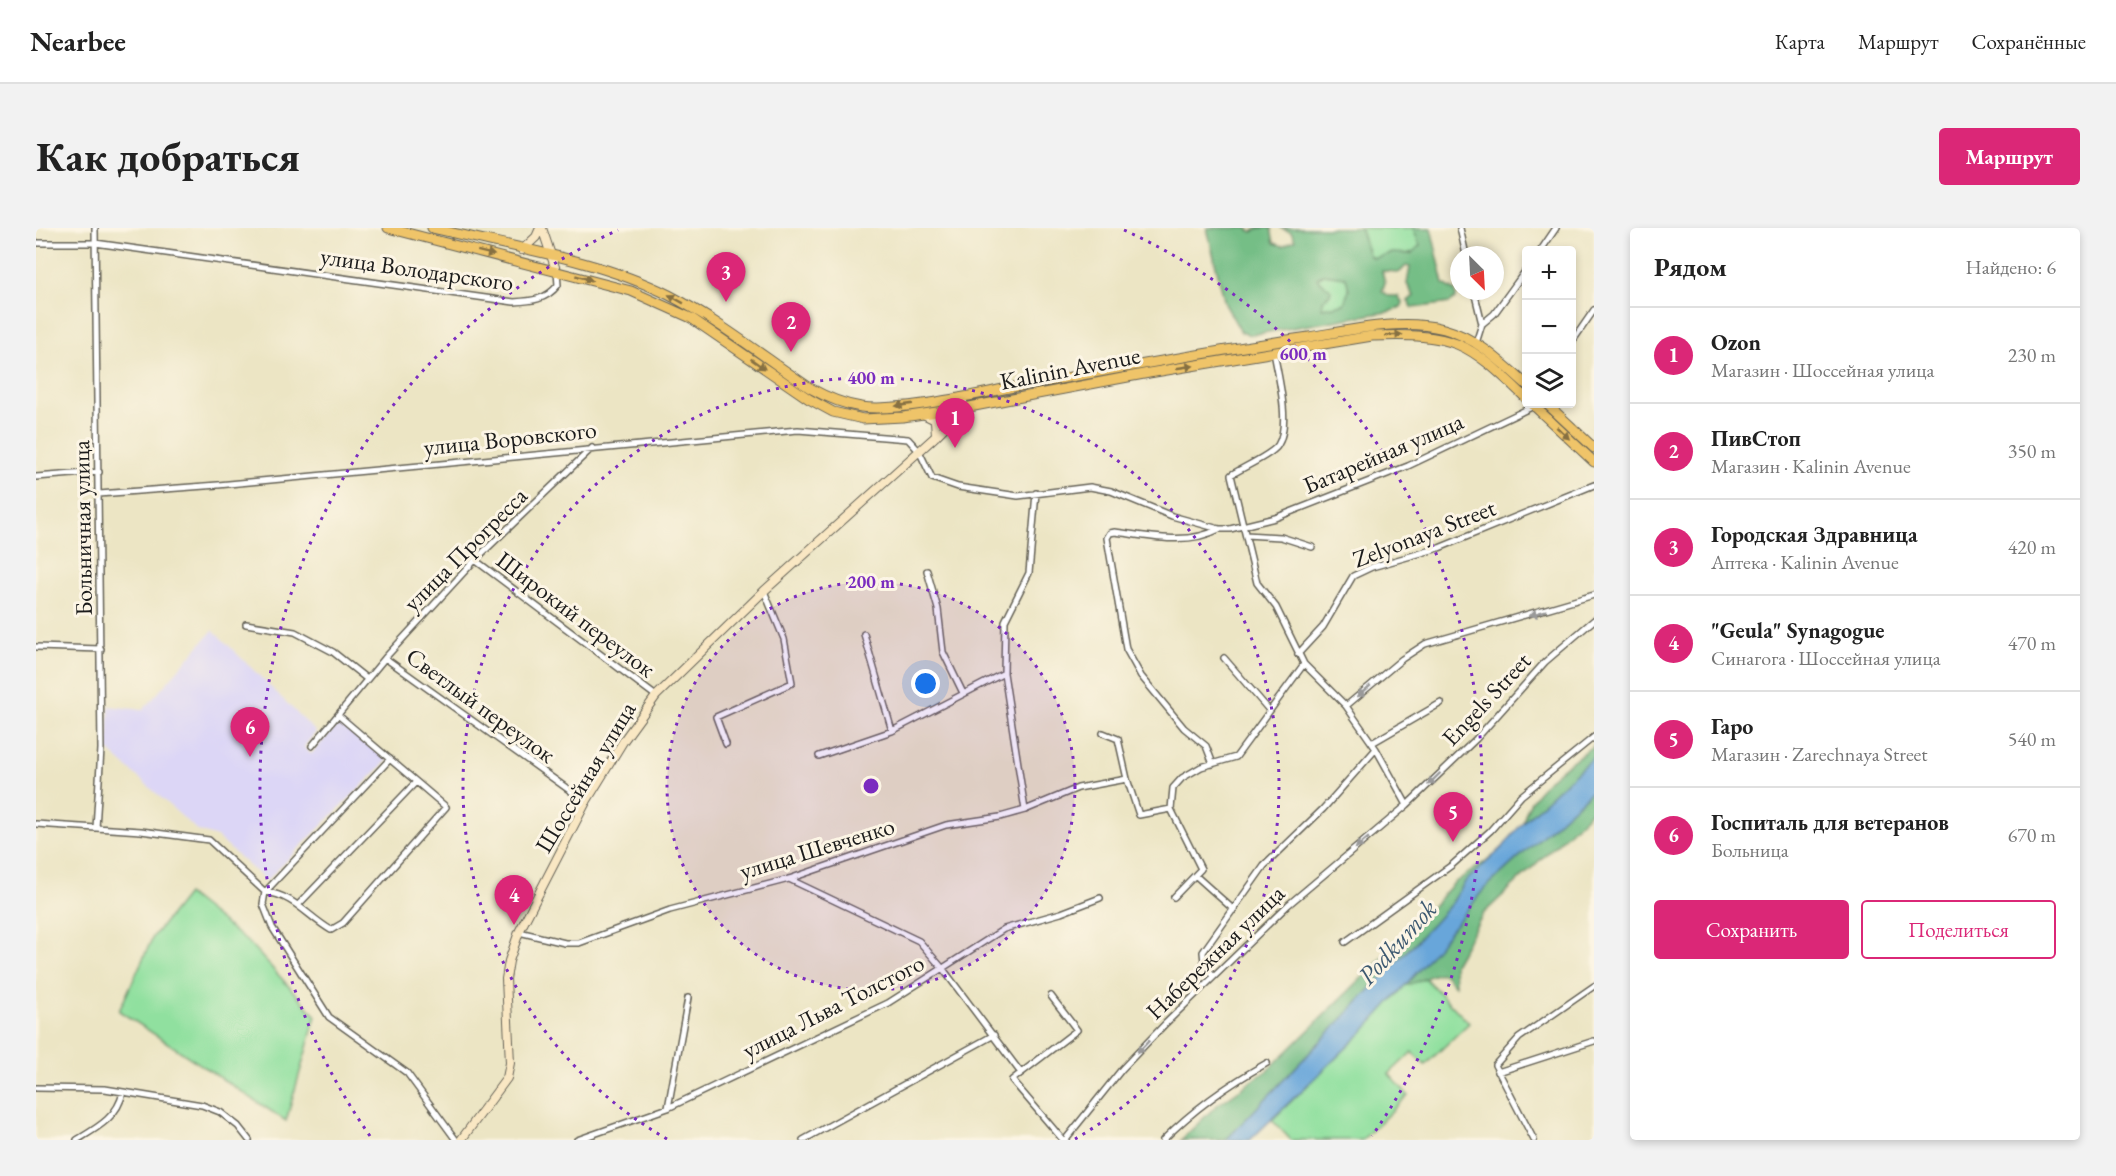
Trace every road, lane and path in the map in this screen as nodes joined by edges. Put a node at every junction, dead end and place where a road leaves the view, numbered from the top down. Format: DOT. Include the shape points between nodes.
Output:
graph roads {
  1 [pos="95,228"];
  2 [pos="388,228"];
  3 [pos="432,228"];
  4 [pos="541,228"];
  5 [pos="1460,228"];
  6 [pos="1556,228"];
  7 [pos="36,243"];
  8 [pos="95,243"];
  9 [pos="1464,246"];
  10 [pos="1544,246"];
  11 [pos="522,250"];
  12 [pos="552,256"];
  13 [pos="556,270"];
  14 [pos="1522,277"];
  15 [pos="1476,300"];
  16 [pos="1594,310"];
  17 [pos="1482,324"];
  18 [pos="1576,336"];
  19 [pos="1476,343"];
  20 [pos="1274,352"];
  21 [pos="1522,380"];
  22 [pos="1522,395"];
  23 [pos="962,397"];
  24 [pos="964,408"];
  25 [pos="1527,408"];
  26 [pos="1536,408"];
  27 [pos="1551,408"];
  28 [pos="920,415"];
  29 [pos="936,436"];
  30 [pos="592,448"];
  31 [pos="1594,448"];
  32 [pos="919,451"];
  33 [pos="1594,462"];
  34 [pos="99,472"];
  35 [pos="36,477"];
  36 [pos="1594,485"];
  37 [pos="99,494"];
  38 [pos="1036,494"];
  39 [pos="1244,527"];
  40 [pos="1218,529"];
  41 [pos="1246,535"];
  42 [pos="1312,547"];
  43 [pos="475,560"];
  44 [pos="927,571"];
  45 [pos="765,591"];
  46 [pos="1594,595"];
  47 [pos="1594,620"];
  48 [pos="246,624"];
  49 [pos="864,634"];
  50 [pos="36,648"];
  51 [pos="101,649"];
  52 [pos="1299,654"];
  53 [pos="385,658"];
  54 [pos="1224,658"];
  55 [pos="1304,664"];
  56 [pos="1005,673"];
  57 [pos="367,679"];
  58 [pos="963,693"];
  59 [pos="656,696"];
  60 [pos="1441,703"];
  61 [pos="1346,706"];
  62 [pos="1269,710"];
  63 [pos="338,715"];
  64 [pos="892,731"];
  65 [pos="1102,732"];
  66 [pos="1594,737"];
  67 [pos="1372,743"];
  68 [pos="726,744"];
  69 [pos="312,746"];
  70 [pos="1376,749"];
  71 [pos="819,756"];
  72 [pos="390,759"];
  73 [pos="1213,764"];
  74 [pos="1127,779"];
  75 [pos="416,782"];
  76 [pos="586,802"];
  77 [pos="1407,805"];
  78 [pos="1171,809"];
  79 [pos="1025,810"];
  80 [pos="36,824"];
  81 [pos="96,828"];
  82 [pos="1196,876"];
  83 [pos="789,879"];
  84 [pos="265,892"];
  85 [pos="1174,897"];
  86 [pos="1100,898"];
  87 [pos="299,904"];
  88 [pos="1234,910"];
  89 [pos="519,932"];
  90 [pos="1345,942"];
  91 [pos="944,969"];
  92 [pos="1213,977"];
  93 [pos="1594,986"];
  94 [pos="1052,996"];
  95 [pos="688,998"];
  96 [pos="994,1035"];
  97 [pos="1594,1041"];
  98 [pos="1267,1063"];
  99 [pos="1498,1072"];
  100 [pos="1021,1073"];
  101 [pos="36,1088"];
  102 [pos="123,1092"];
  103 [pos="668,1108"];
  104 [pos="77,1140"];
  105 [pos="249,1140"];
  106 [pos="458,1140"];
  107 [pos="577,1140"];
  108 [pos="803,1140"];
  109 [pos="1064,1140"];
  110 [pos="1163,1140"];
  111 [pos="1534,1140"];
  1 -- 8 [label="street, Больничная улица"];
  2 -- 13 [label="main road, Kalinin Avenue, one-way"];
  3 -- 11 [label="main road, Kalinin Avenue"];
  4 -- 11 [label="main road"];
  4 -- 12 [label="main road"];
  5 -- 9 [label="street"];
  6 -- 10 [label="street"];
  7 -- 8 [label="street, улица Володарского"];
  8 -- 13 [label="street, улица Володарского" via="514,302 550,296 558,285"];
  8 -- 34 [label="street, Больничная улица"];
  11 -- 12 [label="main road, Kalinin Avenue"];
  12 -- 13 [label="main road"];
  23 -- 12 [label="main road, Kalinin Avenue, one-way" via="879,408 829,398 668,295"];
  13 -- 28 [label="main road, Kalinin Avenue, one-way" via="631,291 691,318 833,412 879,419"];
  14 -- 17 [label="street"];
  15 -- 17 [label="street"];
  16 -- 18 [label="street"];
  17 -- 19 [label="street"];
  19 -- 21 [label="main road, Kalinin Avenue"];
  19 -- 23 [label="main road, Kalinin Avenue" via="1443,329 1375,327 1208,352"];
  20 -- 22 [label="main road, Kalinin Avenue, one-way" via="1372,336 1444,338 1478,355"];
  24 -- 20 [label="main road, Kalinin Avenue, one-way"];
  20 -- 39 [label="street" via="1283,432 1278,446 1231,475"];
  23 -- 24 [label="main road"];
  24 -- 28 [label="main road, Kalinin Avenue"];
  24 -- 29 [label="main road, Шоссейная улица"];
  25 -- 39 [label="street, Батарейная улица" via="1408,466 1275,519"];
  26 -- 33 [label="main road, one-way"];
  27 -- 31 [label="main road"];
  28 -- 29 [label="main road" via="932,416"];
  29 -- 32 [label="main road, Шоссейная улица"];
  30 -- 32 [label="street, улица Воровского" via="798,430 909,439"];
  30 -- 37 [label="street, улица Воровского"];
  30 -- 43 [label="street, улица Прогресса"];
  32 -- 38 [label="street" via="932,478 958,487 1018,496"];
  32 -- 45 [label="main road, Шоссейная улица"];
  34 -- 35 [label="street"];
  34 -- 37 [label="street, Больничная улица"];
  36 -- 52 [label="street, Zelyonaya Street" via="1439,548 1353,576 1323,627"];
  37 -- 51 [label="street, Больничная улица"];
  38 -- 40 [label="street" via="1090,487"];
  38 -- 56 [label="street" via="1029,573 1005,621"];
  39 -- 40 [label="street"];
  39 -- 41 [label="street"];
  40 -- 73 [label="street" via="1187,539 1110,533 1107,538 1126,649 1141,676 1184,728 1206,746"];
  41 -- 42 [label="street" via="1281,537"];
  41 -- 52 [label="street" via="1257,583 1276,607"];
  43 -- 53 [label="street, улица Прогресса"];
  43 -- 59 [label="street, Широкий переулок"];
  44 -- 58 [label="street" via="938,609 943,652"];
  45 -- 59 [label="main road, Шоссейная улица"];
  45 -- 68 [label="street" via="784,639 792,683 716,717"];
  46 -- 61 [label="street, one-way" via="1425,644"];
  47 -- 77 [label="street, Engels Street, one-way" via="1545,662 1476,739"];
  48 -- 57 [label="street" via="296,632 333,652"];
  49 -- 64 [label="street"];
  50 -- 51 [label="street"];
  51 -- 81 [label="street, Больничная улица"];
  52 -- 55 [label="street"];
  53 -- 57 [label="street, улица Прогресса"];
  53 -- 76 [label="street, Светлый переулок"];
  54 -- 62 [label="street"];
  55 -- 61 [label="street"];
  55 -- 62 [label="street"];
  56 -- 58 [label="street"];
  56 -- 79 [label="street"];
  57 -- 63 [label="street, улица Прогресса"];
  58 -- 64 [label="street"];
  59 -- 76 [label="main road, Шоссейная улица"];
  60 -- 67 [label="street"];
  61 -- 67 [label="street"];
  62 -- 73 [label="street" via="1236,757"];
  63 -- 69 [label="street, улица Прогресса"];
  63 -- 72 [label="street"];
  64 -- 71 [label="street"];
  65 -- 74 [label="street" via="1118,739"];
  66 -- 90 [label="street" via="1521,796 1452,865"];
  67 -- 70 [label="street"];
  70 -- 77 [label="street"];
  70 -- 88 [label="street" via="1323,809 1264,866"];
  72 -- 75 [label="street"];
  72 -- 84 [label="street"];
  73 -- 78 [label="street" via="1182,778 1173,788"];
  74 -- 78 [label="street" via="1139,815"];
  74 -- 79 [label="street, улица Шевченко" via="1078,788"];
  75 -- 87 [label="street"];
  75 -- 87 [label="street" via="446,807 343,923 331,930"];
  76 -- 89 [label="main road, Шоссейная улица"];
  77 -- 92 [label="street, Набережная улица, one-way" via="1288,904"];
  78 -- 82 [label="street" via="1201,869"];
  79 -- 83 [label="street, улица Шевченко" via="946,825"];
  80 -- 81 [label="street"];
  81 -- 84 [label="street" via="209,840"];
  82 -- 85 [label="street"];
  82 -- 88 [label="street"];
  83 -- 89 [label="street, улица Шевченко" via="670,910 579,943"];
  83 -- 91 [label="street" via="919,940"];
  84 -- 87 [label="street" via="279,893"];
  84 -- 106 [label="street" via="263,904 272,927 329,1017 407,1073"];
  86 -- 91 [label="street, улица Льва Толстого" via="1004,929"];
  88 -- 92 [label="street" via="1203,952"];
  89 -- 106 [label="main road, Шоссейная улица" via="506,979 510,1063 507,1078"];
  91 -- 96 [label="street"];
  91 -- 103 [label="street, улица Льва Толстого" via="888,1003"];
  92 -- 109 [label="street, Набережная улица, one-way" via="1122,1069"];
  93 -- 99 [label="street" via="1519,1038 1495,1065"];
  94 -- 100 [label="street" via="1077,1030"];
  95 -- 103 [label="street"];
  96 -- 100 [label="street"];
  96 -- 108 [label="street"];
  97 -- 99 [label="street"];
  98 -- 110 [label="street" via="1233,1082"];
  99 -- 111 [label="street"];
  100 -- 109 [label="street" via="1012,1080"];
  101 -- 102 [label="street"];
  102 -- 104 [label="street" via="109,1120"];
  102 -- 105 [label="street" via="202,1105 238,1126"];
  103 -- 107 [label="street, улица Льва Толстого"];
}
